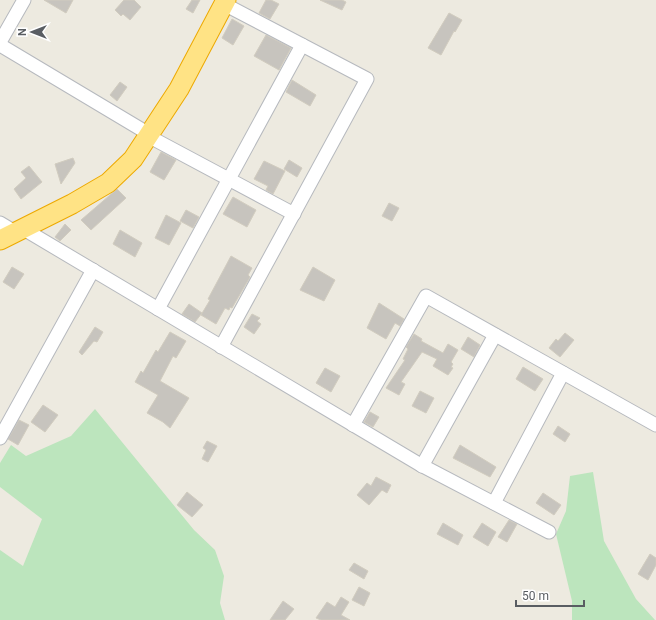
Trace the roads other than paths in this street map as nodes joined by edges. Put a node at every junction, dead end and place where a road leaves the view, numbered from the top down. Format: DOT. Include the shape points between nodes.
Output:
graph roads {
  1 [pos="24,0"];
  2 [pos="225,1"];
  3 [pos="0,44"];
  4 [pos="302,45"];
  5 [pos="149,135"];
  6 [pos="228,179"];
  7 [pos="294,214"];
  8 [pos="9,231"];
  9 [pos="93,270"];
  10 [pos="158,309"];
  11 [pos="495,335"];
  12 [pos="221,347"];
  13 [pos="563,373"];
  14 [pos="353,425"];
  15 [pos="656,425"];
  16 [pos="0,438"];
  17 [pos="422,466"];
  18 [pos="494,504"];
  19 [pos="549,532"];
  1 -- 3 [label="street"];
  2 -- 4 [label="street"];
  2 -- 5 [label="highway" via="179,89"];
  3 -- 5 [label="street"];
  4 -- 6 [label="street"];
  4 -- 7 [label="street" via="368,79"];
  5 -- 6 [label="street"];
  5 -- 8 [label="highway" via="133,159 108,183"];
  6 -- 7 [label="street"];
  6 -- 10 [label="street"];
  7 -- 12 [label="street"];
  8 -- 9 [label="street"];
  9 -- 10 [label="street"];
  9 -- 16 [label="street"];
  10 -- 12 [label="street"];
  11 -- 13 [label="street"];
  11 -- 14 [label="street" via="426,296"];
  11 -- 17 [label="street"];
  12 -- 14 [label="street"];
  13 -- 15 [label="street"];
  13 -- 18 [label="street"];
  14 -- 17 [label="street"];
  17 -- 18 [label="street"];
  18 -- 19 [label="street"];
}
